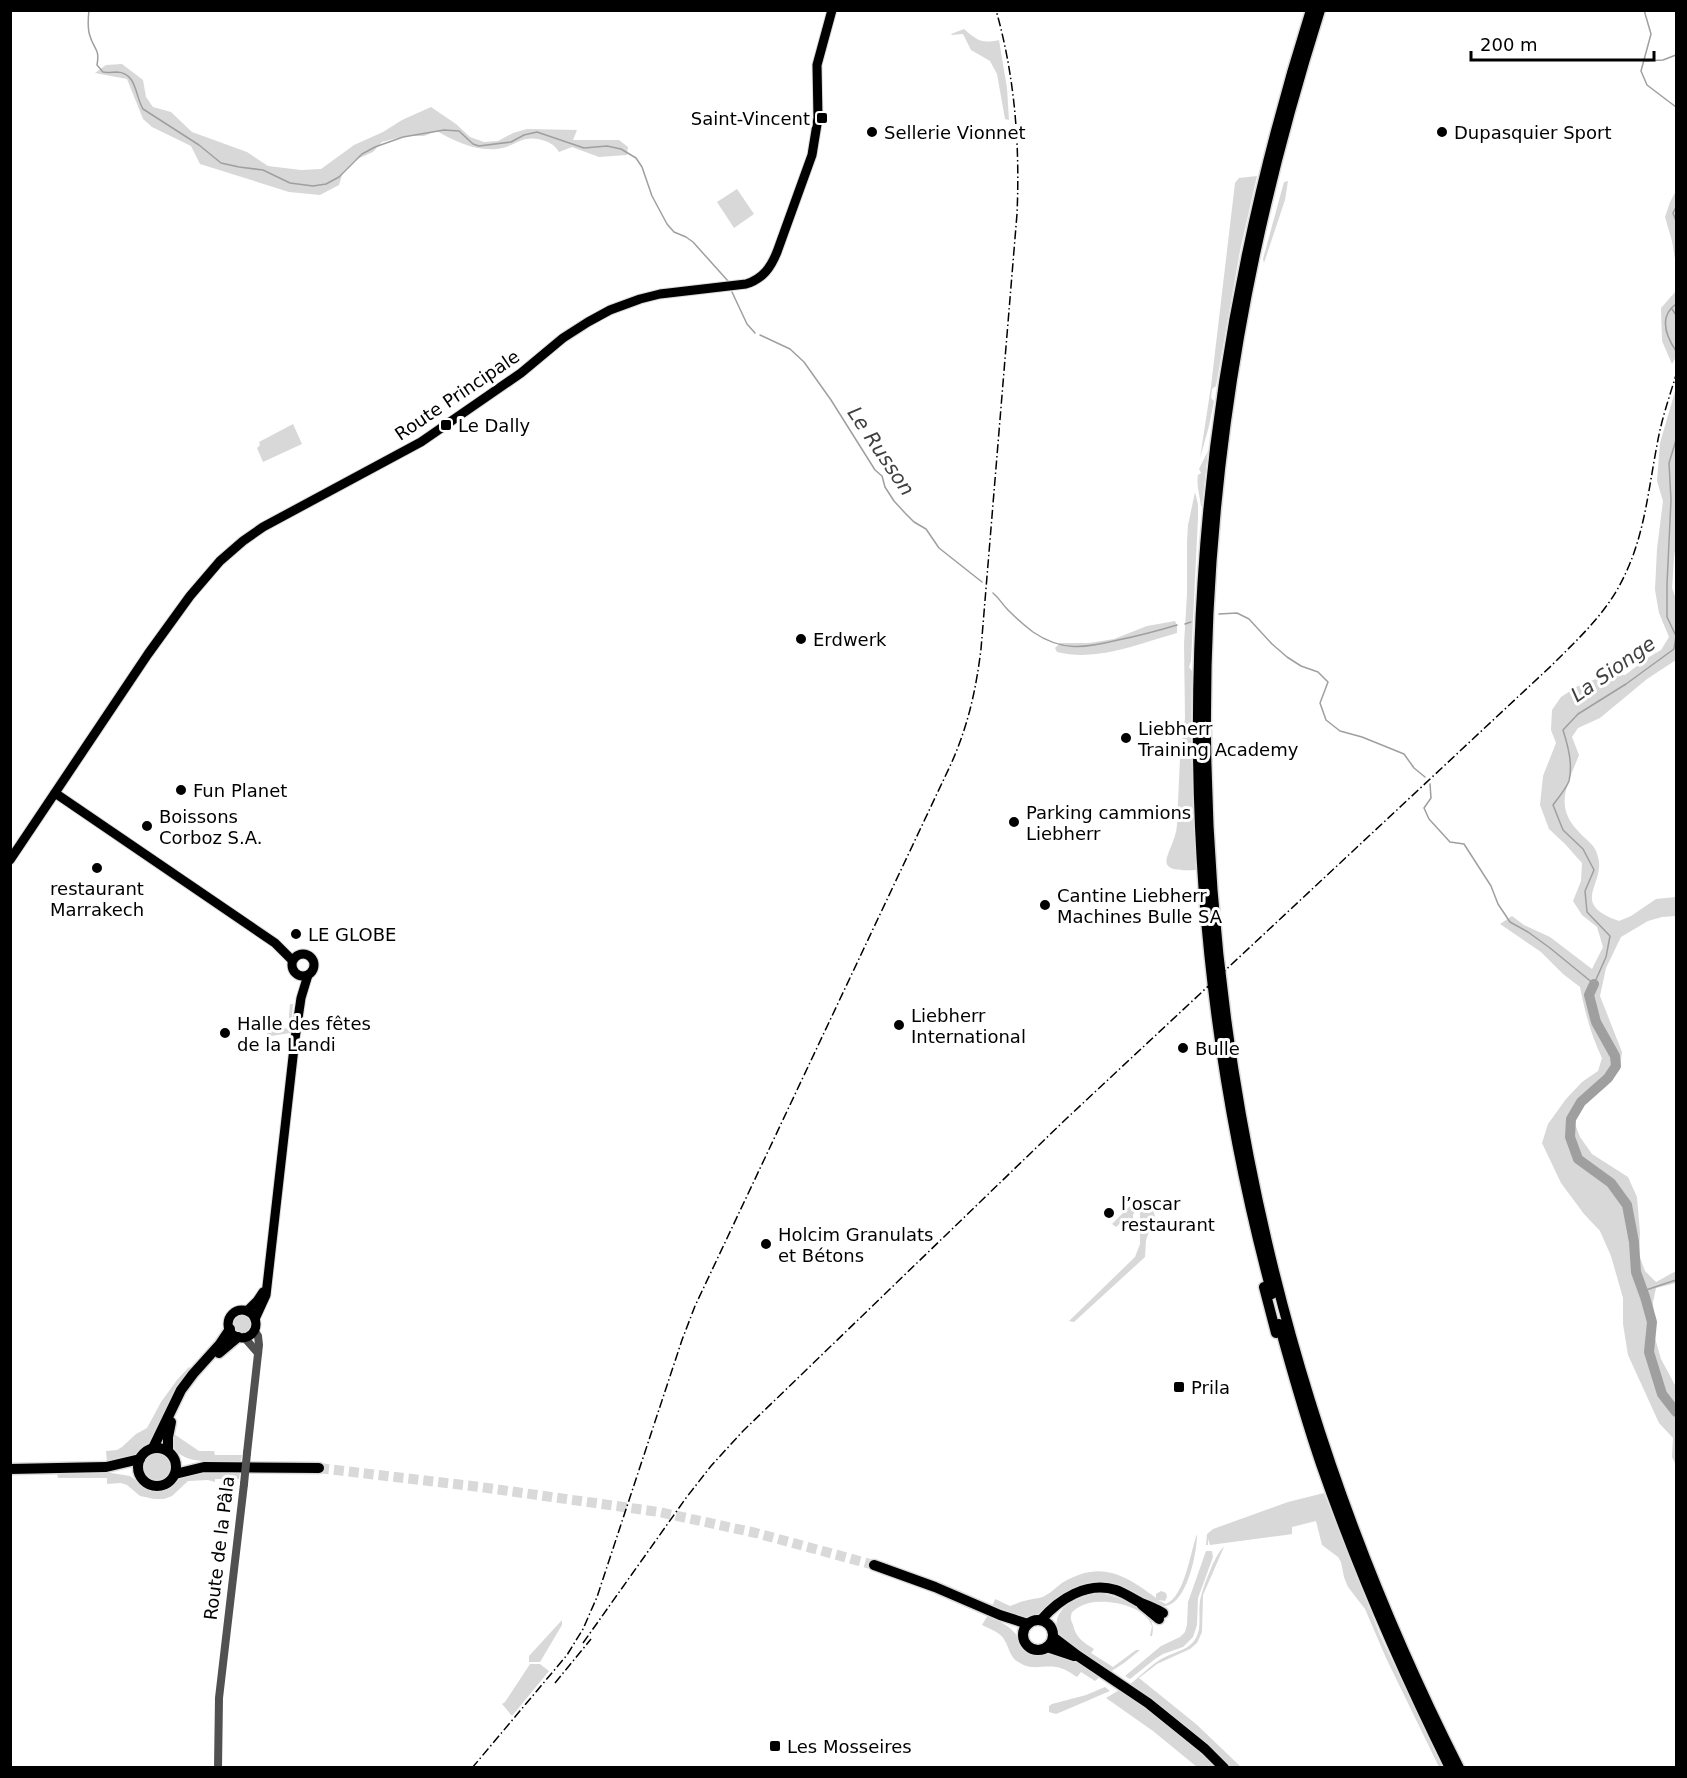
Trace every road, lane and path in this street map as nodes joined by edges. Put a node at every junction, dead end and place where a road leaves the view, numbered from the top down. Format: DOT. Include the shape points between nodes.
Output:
graph roads {
  1 [pos="832,10"];
  2 [pos="1311,10"];
  3 [pos="1320,10"];
  4 [pos="55,793"];
  5 [pos="10,860"];
  6 [pos="296,957"];
  7 [pos="304,975"];
  8 [pos="1237,1143"];
  9 [pos="266,1287"];
  10 [pos="247,1311"];
  11 [pos="255,1319"];
  12 [pos="254,1330"];
  13 [pos="237,1334"];
  14 [pos="258,1353"];
  15 [pos="153,1448"];
  16 [pos="171,1455"];
  17 [pos="140,1459"];
  18 [pos="106,1467"];
  19 [pos="204,1467"];
  20 [pos="319,1468"];
  21 [pos="10,1469"];
  22 [pos="139,1473"];
  23 [pos="175,1474"];
  24 [pos="874,1565"];
  25 [pos="1161,1616"];
  26 [pos="1046,1623"];
  27 [pos="1026,1629"];
  28 [pos="1053,1637"];
  29 [pos="1047,1647"];
  30 [pos="1078,1656"];
  31 [pos="220,1767"];
  32 [pos="1224,1767"];
  33 [pos="1444,1767"];
  34 [pos="1450,1767"];
  35 [pos="1459,1767"];
  1 -- 4 [label="main road, Route Principale" via="817,65 818,117 812,155 777,252 765,273 746,284 660,294 610,310 563,338 521,374 421,442 243,541 190,596"];
  2 -- 8 [label="highway" via="1272,144 1242,272 1216,434 1203,567 1198,731 1202,863 1214,995"];
  3 -- 35 [label="highway" via="1257,242 1220,469 1207,688 1213,896 1242,1125 1286,1321 1364,1557"];
  4 -- 5 [label="main road, Route Principale"];
  4 -- 6 [label="main road"];
  6 -- 7 [label="main road" via="292,970"];
  6 -- 7 [label="main road" via="307,954 313,961 313,970"];
  7 -- 9 [label="main road"];
  8 -- 33 [label="highway" via="1253,1242 1286,1372 1319,1478 1365,1598"];
  8 -- 34 [label="highway" via="1292,1372 1321,1464 1370,1595"];
  9 -- 10 [label="main road"];
  9 -- 11 [label="main road"];
  10 -- 11 [label="main road"];
  10 -- 13 [label="main road" via="238,1311 229,1321"];
  11 -- 12 [label="main road"];
  12 -- 13 [label="main road" via="250,1335"];
  12 -- 14 [label="street, Route de la Pâla"];
  13 -- 14 [label="street"];
  13 -- 15 [label="highway" via="220,1344 181,1390"];
  13 -- 16 [label="highway" via="181,1401 168,1431"];
  14 -- 31 [label="street, Route de la Pâla, bridge" via="220,1692"];
  15 -- 16 [label="highway" via="162,1448"];
  15 -- 17 [label="highway"];
  16 -- 19 [label="highway"];
  16 -- 23 [label="highway"];
  17 -- 18 [label="highway"];
  17 -- 22 [label="highway"];
  18 -- 21 [label="highway"];
  18 -- 22 [label="highway"];
  19 -- 20 [label="highway"];
  19 -- 23 [label="highway"];
  22 -- 23 [label="highway" via="147,1483 157,1486 167,1483"];
  24 -- 27 [label="highway" via="935,1587"];
  25 -- 26 [label="highway" via="1129,1596 1101,1588 1077,1592 1062,1602"];
  26 -- 27 [label="highway" via="1034,1621"];
  26 -- 28 [label="highway"];
  27 -- 29 [label="highway" via="1024,1642 1032,1649"];
  28 -- 29 [label="highway"];
  28 -- 30 [label="highway"];
  29 -- 30 [label="highway"];
  30 -- 32 [label="highway" via="1148,1703"];
}
